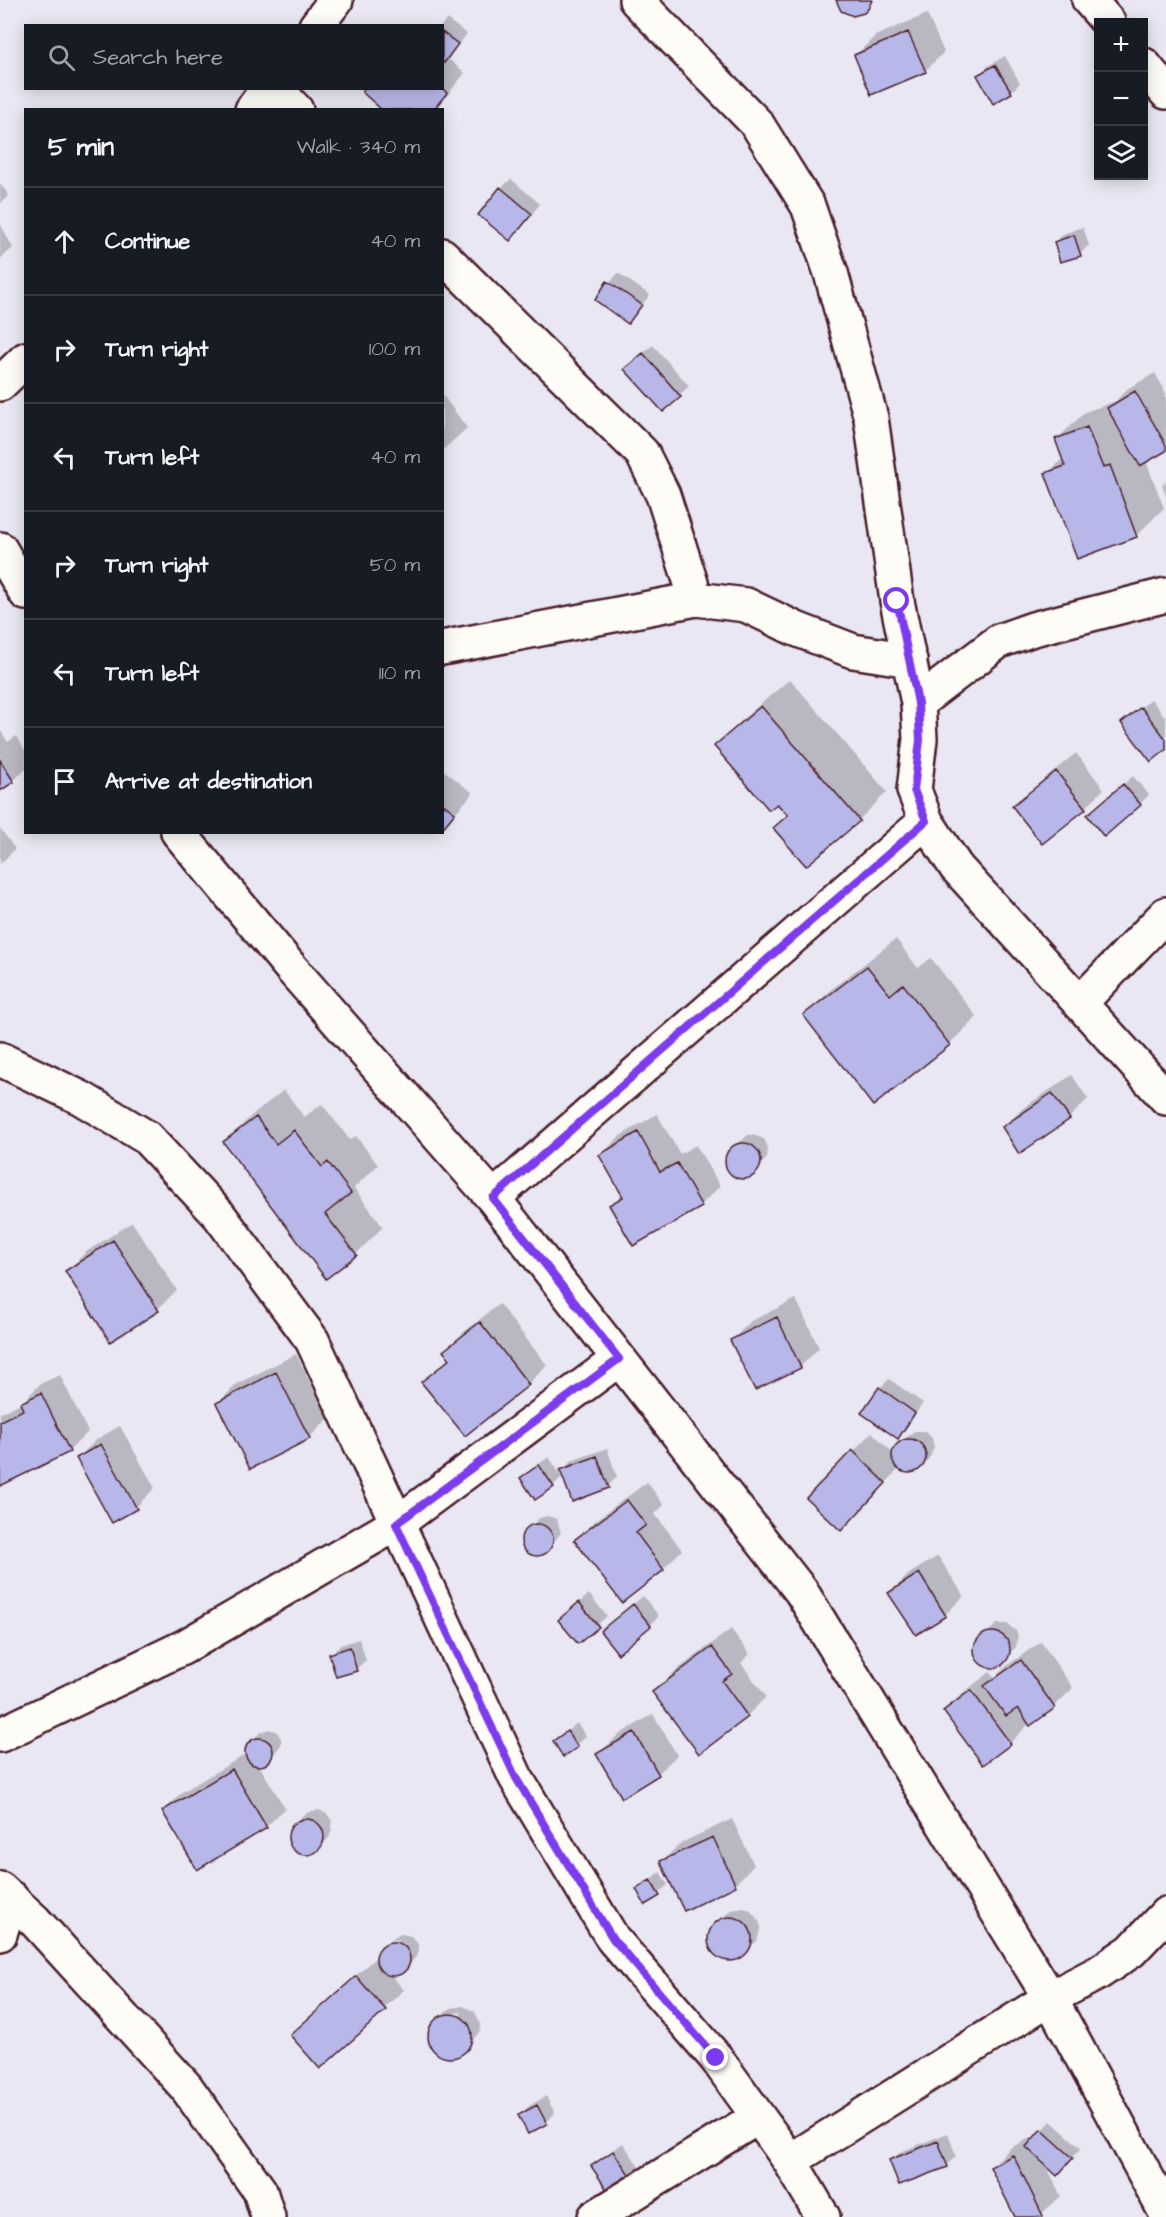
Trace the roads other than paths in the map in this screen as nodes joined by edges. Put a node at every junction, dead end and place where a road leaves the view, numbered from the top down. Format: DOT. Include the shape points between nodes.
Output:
graph roads {
  1 [pos="336,0"];
  2 [pos="636,0"];
  3 [pos="1089,0"];
  4 [pos="1104,18"];
  5 [pos="318,24"];
  6 [pos="1148,71"];
  7 [pos="267,90"];
  8 [pos="276,90"];
  9 [pos="1166,92"];
  10 [pos="253,108"];
  11 [pos="294,108"];
  12 [pos="444,257"];
  13 [pos="24,361"];
  14 [pos="0,384"];
  15 [pos="0,549"];
  16 [pos="24,590"];
  17 [pos="1166,595"];
  18 [pos="696,599"];
  19 [pos="444,648"];
  20 [pos="910,660"];
  21 [pos="918,703"];
  22 [pos="926,821"];
  23 [pos="180,834"];
  24 [pos="1166,914"];
  25 [pos="1080,1003"];
  26 [pos="0,1059"];
  27 [pos="1166,1098"];
  28 [pos="493,1198"];
  29 [pos="619,1359"];
  30 [pos="396,1524"];
  31 [pos="0,1735"];
  32 [pos="5,1893"];
  33 [pos="1166,1914"];
  34 [pos="0,1934"];
  35 [pos="1050,1998"];
  36 [pos="758,2117"];
  37 [pos="790,2161"];
  38 [pos="1166,2213"];
  39 [pos="268,2217"];
  40 [pos="595,2217"];
  41 [pos="822,2217"];
  1 -- 5 [label="street"];
  2 -- 20 [label="street" via="757,124 808,206 871,418 897,601"];
  3 -- 4 [label="street"];
  6 -- 9 [label="street"];
  7 -- 10 [label="street"];
  8 -- 11 [label="street"];
  12 -- 18 [label="street" via="642,453 663,495"];
  13 -- 14 [label="street"];
  15 -- 16 [label="street"];
  17 -- 21 [label="street" via="999,641"];
  18 -- 19 [label="street"];
  18 -- 20 [label="street" via="746,605 853,651"];
  20 -- 21 [label="street"];
  21 -- 22 [label="street" via="920,740 914,790"];
  22 -- 25 [label="street" via="956,867"];
  22 -- 28 [label="street"];
  23 -- 28 [label="street" via="291,968"];
  24 -- 25 [label="street"];
  25 -- 27 [label="street"];
  26 -- 30 [label="street" via="81,1098 146,1137 219,1215 312,1340"];
  28 -- 29 [label="street"];
  29 -- 30 [label="street"];
  29 -- 35 [label="street" via="801,1591"];
  30 -- 31 [label="street" via="184,1647"];
  30 -- 36 [label="street" via="516,1778 613,1939 716,2058"];
  32 -- 34 [label="street"];
  32 -- 39 [label="street" via="186,2087 260,2191"];
  33 -- 35 [label="street" via="1131,1951"];
  35 -- 37 [label="street"];
  35 -- 38 [label="street"];
  36 -- 37 [label="street"];
  36 -- 40 [label="street"];
  37 -- 41 [label="street"];
}
